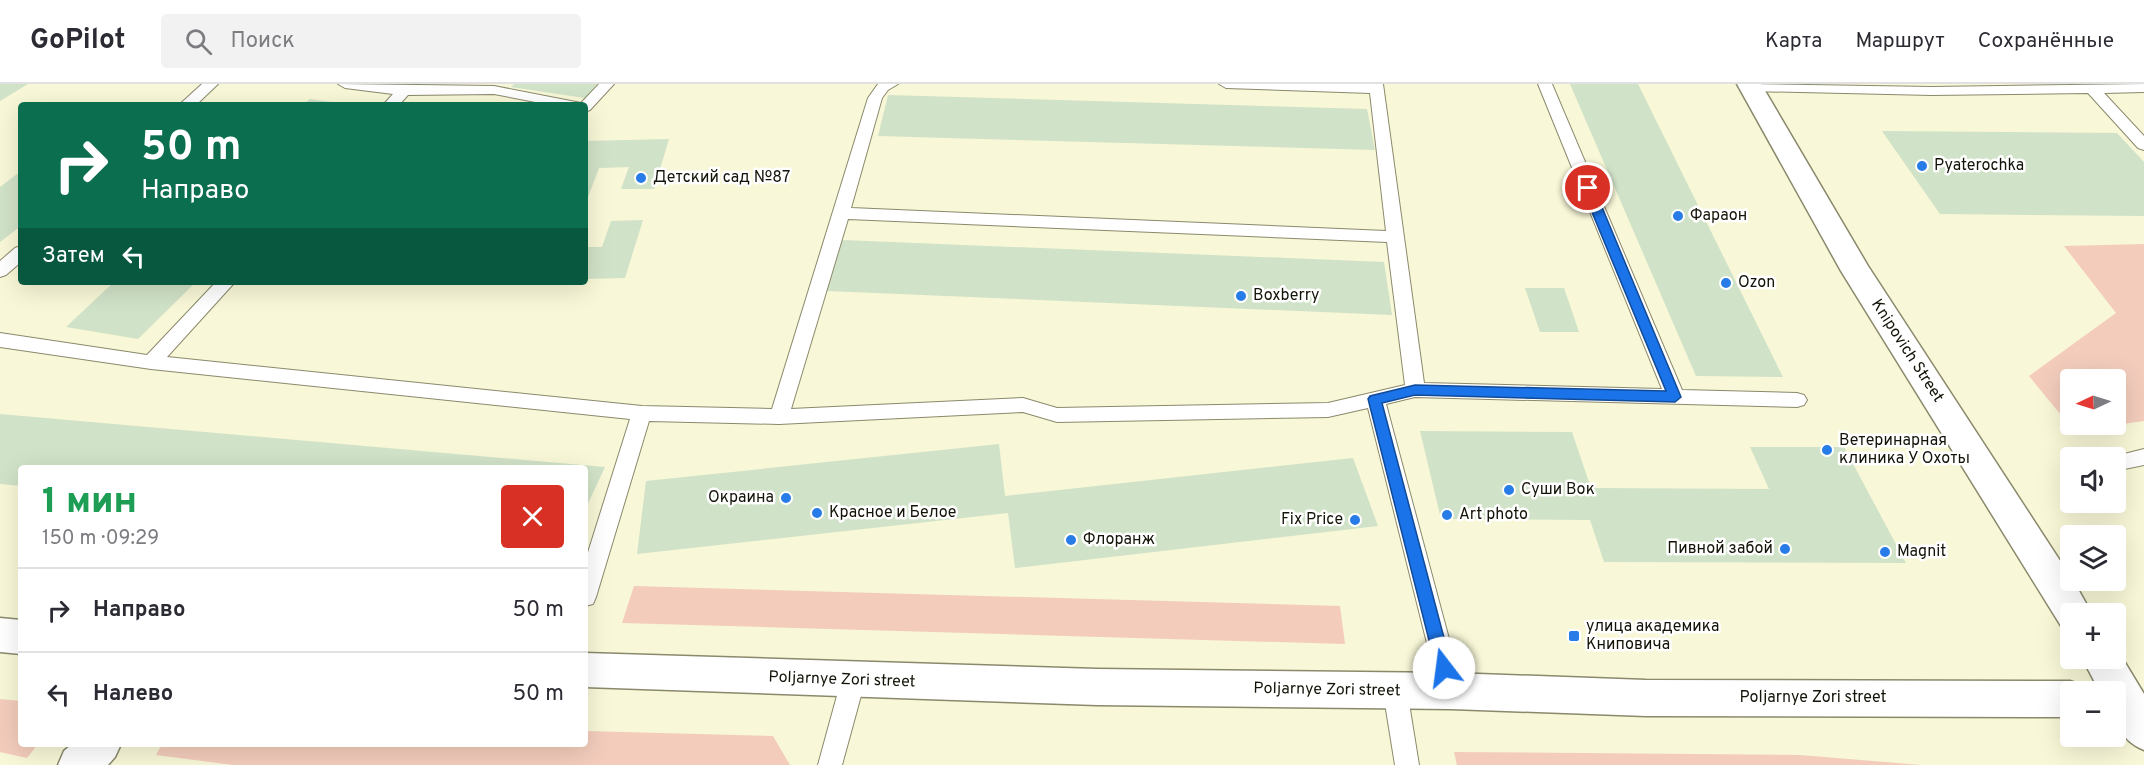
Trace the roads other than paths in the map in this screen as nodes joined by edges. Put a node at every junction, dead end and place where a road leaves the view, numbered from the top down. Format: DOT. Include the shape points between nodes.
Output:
graph roads {
  1 [pos="211,84"];
  2 [pos="345,84"];
  3 [pos="607,84"];
  4 [pos="891,84"];
  5 [pos="1226,84"];
  6 [pos="1545,84"];
  7 [pos="1376,86"];
  8 [pos="1750,86"];
  9 [pos="497,87"];
  10 [pos="2120,87"];
  11 [pos="1929,88"];
  12 [pos="2144,88"];
  13 [pos="2093,90"];
  14 [pos="404,91"];
  15 [pos="190,102"];
  16 [pos="394,102"];
  17 [pos="561,102"];
  18 [pos="588,104"];
  19 [pos="2144,145"];
  20 [pos="841,213"];
  21 [pos="1395,237"];
  22 [pos="18,255"];
  23 [pos="0,271"];
  24 [pos="223,285"];
  25 [pos="0,340"];
  26 [pos="151,362"];
  27 [pos="1415,390"];
  28 [pos="1675,397"];
  29 [pos="1375,399"];
  30 [pos="1797,400"];
  31 [pos="642,413"];
  32 [pos="779,417"];
  33 [pos="2144,457"];
  34 [pos="2126,461"];
  35 [pos="588,587"];
  36 [pos="2067,603"];
  37 [pos="0,635"];
  38 [pos="18,637"];
  39 [pos="2108,669"];
  40 [pos="588,670"];
  41 [pos="853,681"];
  42 [pos="1395,691"];
  43 [pos="1451,691"];
  44 [pos="2060,699"];
  45 [pos="2132,708"];
  46 [pos="97,747"];
  47 [pos="79,765"];
  48 [pos="830,765"];
  49 [pos="1407,765"];
  1 -- 15 [label="lane"];
  2 -- 14 [label="lane"];
  3 -- 18 [label="lane"];
  4 -- 20 [label="lane" via="875,98"];
  5 -- 7 [label="lane"];
  6 -- 28 [label="lane"];
  7 -- 21 [label="lane"];
  8 -- 11 [label="lane"];
  8 -- 36 [label="main road, Knipovich Street" via="1856,271"];
  9 -- 14 [label="lane"];
  9 -- 17 [label="lane"];
  10 -- 12 [label="lane"];
  10 -- 13 [label="lane"];
  11 -- 13 [label="lane"];
  13 -- 19 [label="lane"];
  14 -- 16 [label="lane"];
  20 -- 21 [label="lane"];
  20 -- 32 [label="lane"];
  21 -- 27 [label="lane"];
  22 -- 23 [label="lane"];
  24 -- 26 [label="lane"];
  25 -- 26 [label="lane"];
  26 -- 31 [label="lane"];
  27 -- 28 [label="lane"];
  27 -- 29 [label="lane"];
  28 -- 30 [label="lane"];
  29 -- 32 [label="lane" via="1328,410 1057,415 1023,405"];
  29 -- 43 [label="lane"];
  31 -- 32 [label="lane"];
  31 -- 35 [label="lane"];
  33 -- 34 [label="lane"];
  37 -- 38 [label="main road"];
  39 -- 45 [label="main road"];
  40 -- 41 [label="main road, Poljarnye Zori street"];
  41 -- 42 [label="main road, Poljarnye Zori street"];
  41 -- 48 [label="lane"];
  42 -- 43 [label="main road, Poljarnye Zori street"];
  42 -- 49 [label="lane"];
  43 -- 44 [label="main road, Poljarnye Zori street" via="1646,698"];
  46 -- 47 [label="main road"];
}
